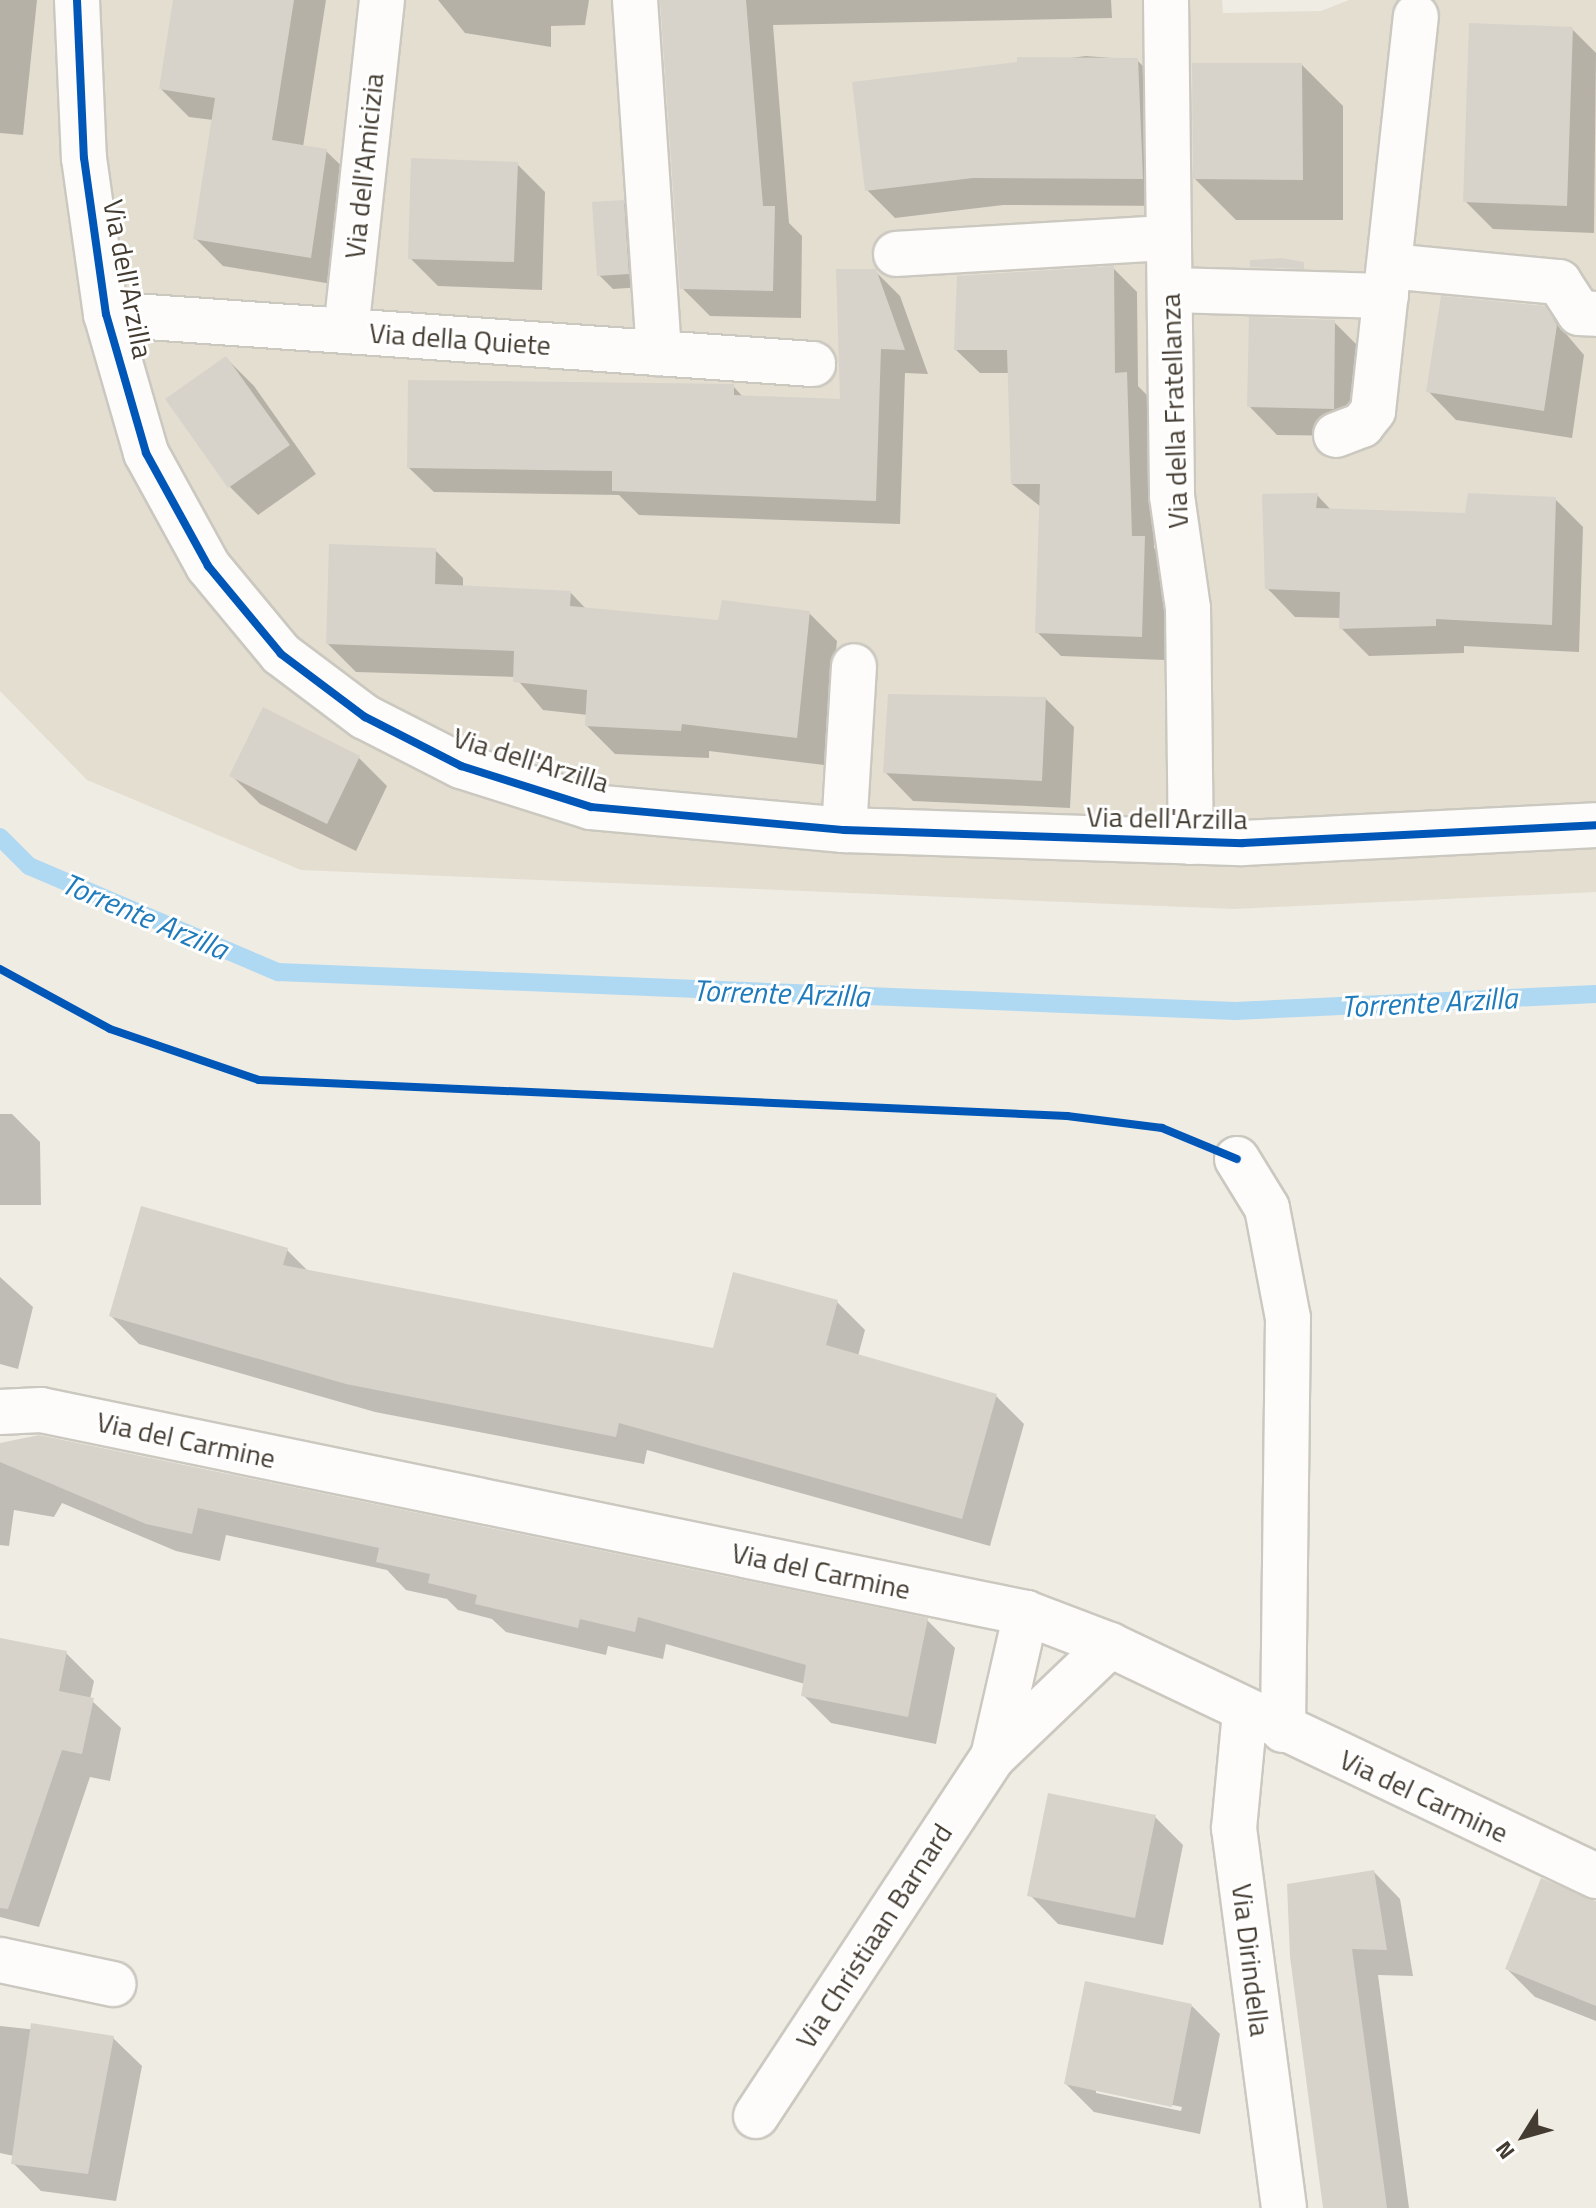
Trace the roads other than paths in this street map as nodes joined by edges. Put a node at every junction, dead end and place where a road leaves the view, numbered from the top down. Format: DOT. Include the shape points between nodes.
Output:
graph roads {
  1 [pos="77,0"];
  2 [pos="382,0"];
  3 [pos="635,0"];
  4 [pos="1166,0"];
  5 [pos="1416,16"];
  6 [pos="1169,238"];
  7 [pos="896,254"];
  8 [pos="1387,281"];
  9 [pos="1170,290"];
  10 [pos="106,314"];
  11 [pos="1596,314"];
  12 [pos="346,331"];
  13 [pos="659,353"];
  14 [pos="813,364"];
  15 [pos="1336,435"];
  16 [pos="854,666"];
  17 [pos="1596,825"];
  18 [pos="844,830"];
  19 [pos="1191,842"];
  20 [pos="1237,1159"];
  21 [pos="0,1412"];
  22 [pos="1026,1613"];
  23 [pos="1110,1645"];
  24 [pos="1245,1712"];
  25 [pos="1283,1730"];
  26 [pos="993,1757"];
  27 [pos="1596,1876"];
  28 [pos="8,1962"];
  29 [pos="113,1984"];
  30 [pos="756,2116"];
  31 [pos="1284,2208"];
  1 -- 10 [label="street, Via dell'Arzilla" via="84,158"];
  2 -- 12 [label="street, Via dell'Amicizia"];
  3 -- 13 [label="street"];
  4 -- 6 [label="street, Via della Fratellanza"];
  5 -- 8 [label="street"];
  6 -- 7 [label="street"];
  6 -- 9 [label="street, Via della Fratellanza"];
  8 -- 9 [label="street"];
  8 -- 11 [label="street" via="1559,282 1579,313"];
  8 -- 15 [label="street" via="1373,411 1362,425"];
  9 -- 19 [label="street, Via della Fratellanza" via="1172,496 1188,608"];
  10 -- 12 [label="street, Via della Quiete"];
  10 -- 18 [label="street, Via dell'Arzilla" via="146,453 208,566 281,654 365,717 461,766 591,807"];
  12 -- 13 [label="street, Via della Quiete"];
  13 -- 14 [label="street, Via della Quiete"];
  16 -- 18 [label="street"];
  17 -- 19 [label="street, Via dell'Arzilla"];
  18 -- 19 [label="street, Via dell'Arzilla"];
  20 -- 25 [label="street" via="1267,1208 1288,1318"];
  21 -- 22 [label="street, Via del Carmine" via="41,1410"];
  22 -- 23 [label="street, Via del Carmine"];
  22 -- 26 [label="street, Via Christiaan Barnard"];
  23 -- 24 [label="street, Via del Carmine"];
  23 -- 26 [label="street, Via Christiaan Barnard"];
  24 -- 25 [label="street, Via del Carmine"];
  24 -- 31 [label="street, Via Dirindella" via="1234,1828"];
  25 -- 27 [label="street, Via del Carmine"];
  26 -- 30 [label="street, Via Christiaan Barnard"];
  28 -- 29 [label="street"];
}
